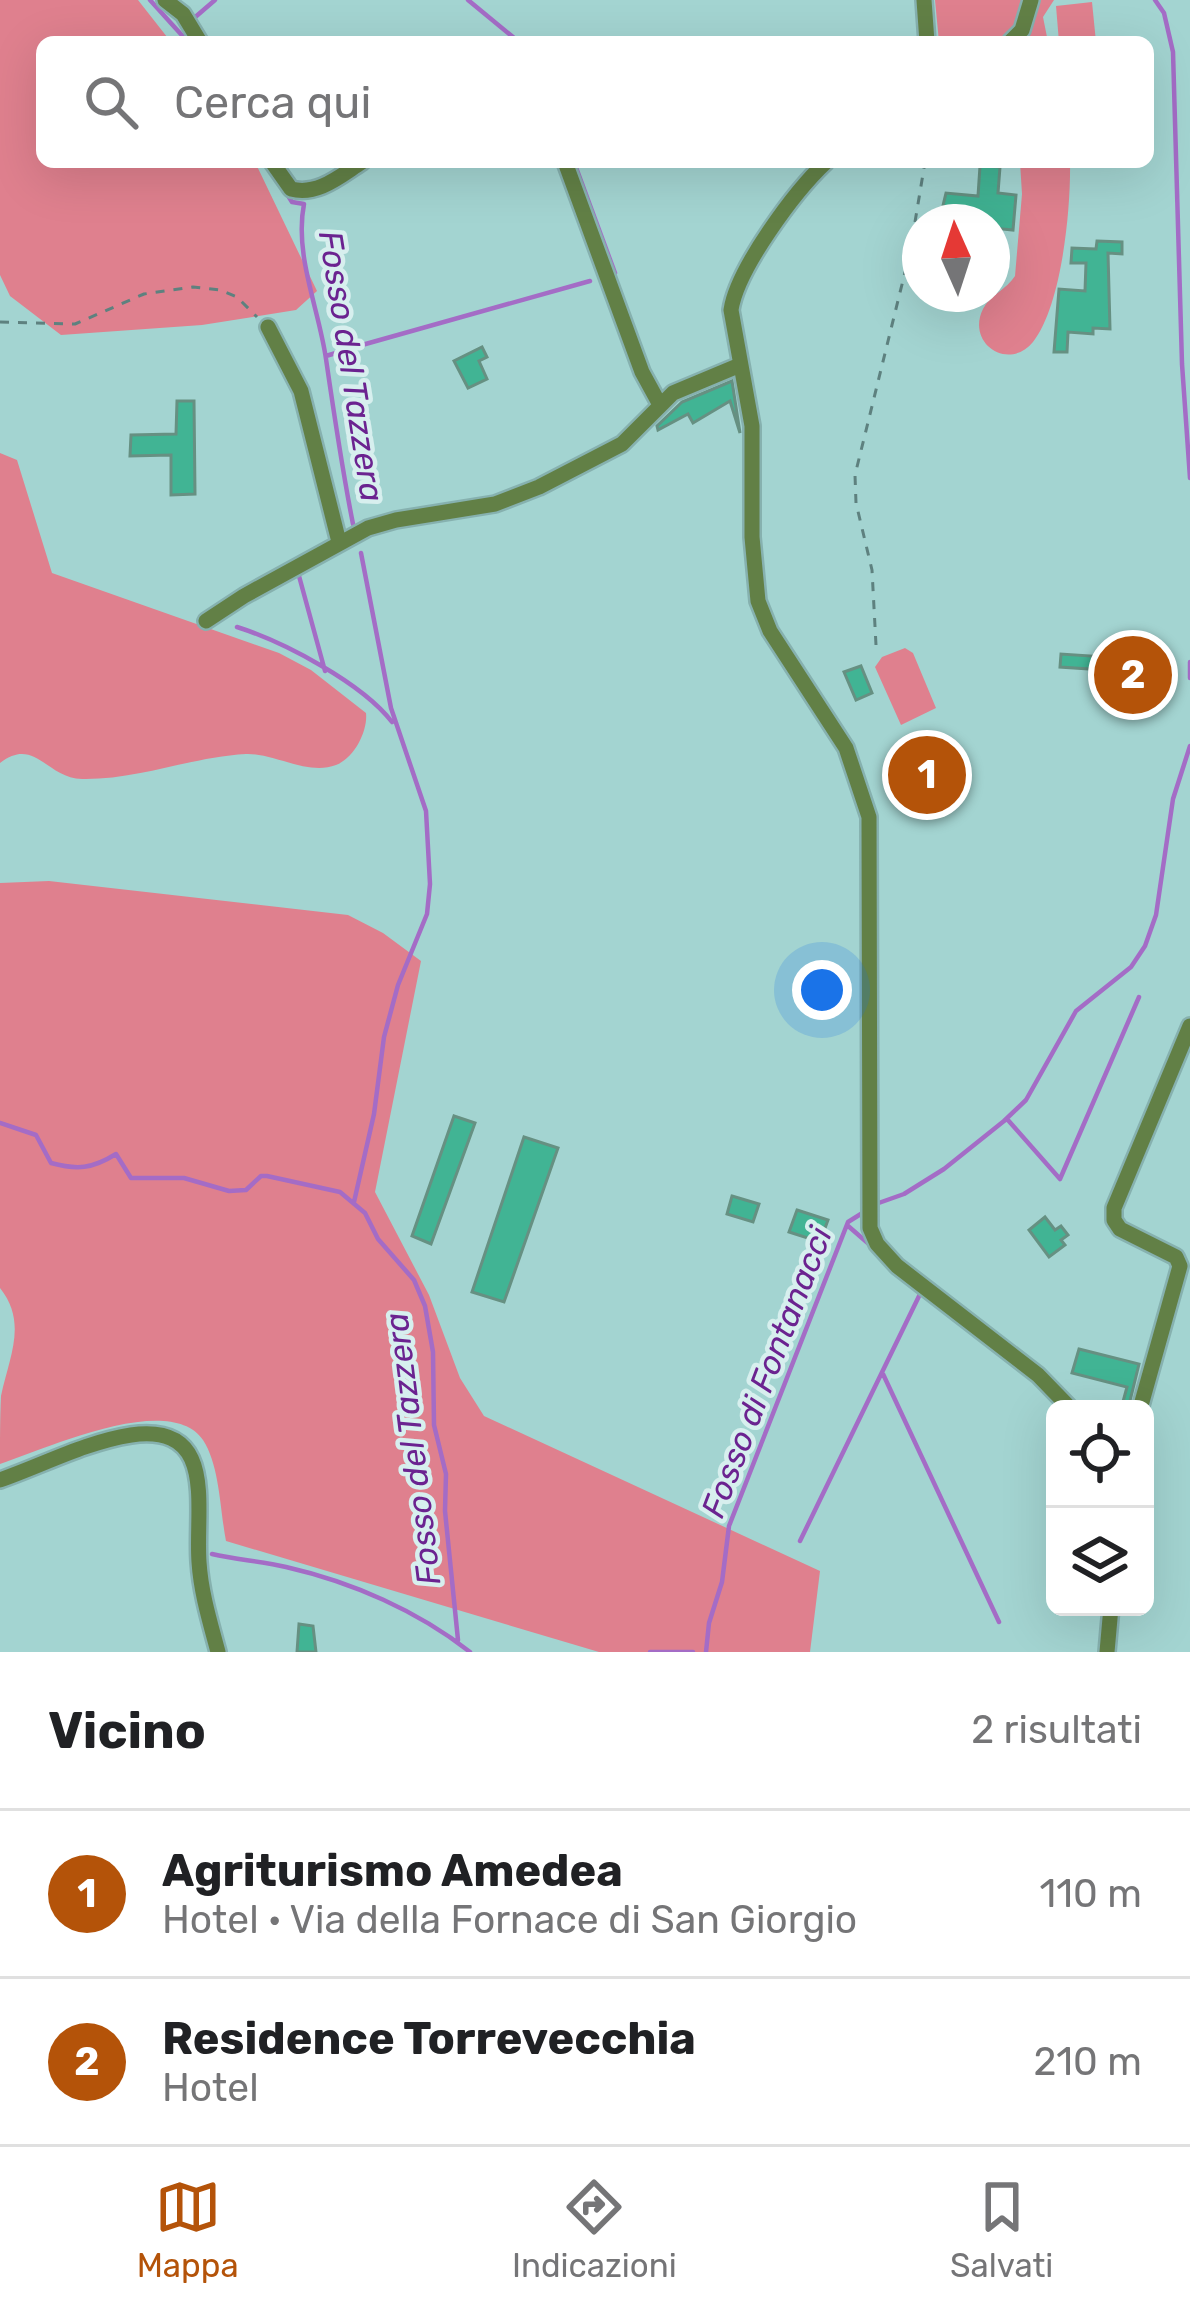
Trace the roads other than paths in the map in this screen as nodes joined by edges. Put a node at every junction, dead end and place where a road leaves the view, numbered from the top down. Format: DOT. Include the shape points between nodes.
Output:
graph roads {
  1 [pos="165,0"];
  2 [pos="924,0"];
  3 [pos="1031,0"];
  4 [pos="192,30"];
  5 [pos="927,36"];
  6 [pos="1016,36"];
  7 [pos="276,168"];
  8 [pos="352,168"];
  9 [pos="568,168"];
  10 [pos="821,168"];
  11 [pos="268,327"];
  12 [pos="740,364"];
  13 [pos="660,405"];
  14 [pos="339,542"];
  15 [pos="206,621"];
  16 [pos="1190,1026"];
  17 [pos="1062,1400"];
  18 [pos="1143,1400"];
  19 [pos="0,1480"];
  20 [pos="1111,1616"];
  21 [pos="218,1652"];
  22 [pos="1107,1652"];
  1 -- 4 [label="street"];
  2 -- 5 [label="street"];
  3 -- 6 [label="street"];
  7 -- 8 [label="street" via="291,189 304,192"];
  9 -- 13 [label="street"];
  10 -- 12 [label="street" via="785,208 735,293"];
  11 -- 14 [label="street" via="304,402"];
  12 -- 13 [label="street"];
  12 -- 17 [label="street" via="752,426 761,612 846,748 869,817 870,1228 897,1266"];
  13 -- 14 [label="street" via="622,444 527,493 382,523"];
  14 -- 15 [label="street"];
  16 -- 18 [label="street" via="1114,1208 1120,1228 1176,1257 1180,1267"];
  19 -- 21 [label="street" via="110,1440 149,1434 178,1442 199,1481 200,1577"];
  20 -- 22 [label="street"];
}
